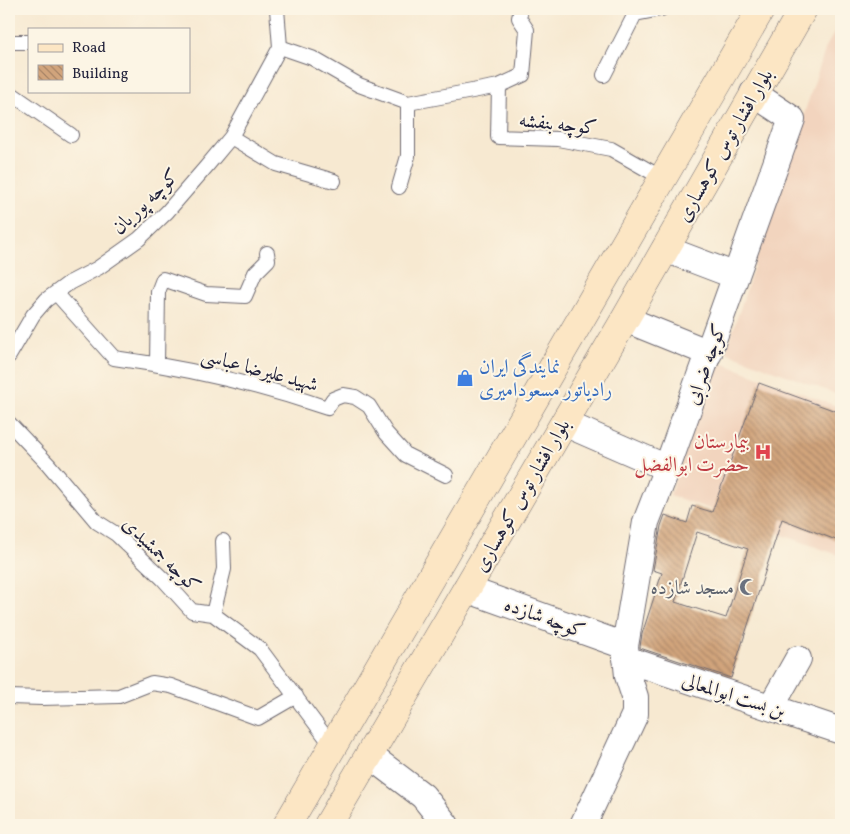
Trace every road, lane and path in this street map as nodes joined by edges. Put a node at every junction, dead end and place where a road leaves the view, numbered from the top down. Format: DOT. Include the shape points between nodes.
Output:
graph roads {
  1 [pos="277,9"];
  2 [pos="522,9"];
  3 [pos="661,9"];
  4 [pos="761,9"];
  5 [pos="803,9"];
  6 [pos="9,42"];
  7 [pos="28,42"];
  8 [pos="280,47"];
  9 [pos="604,74"];
  10 [pos="499,86"];
  11 [pos="9,92"];
  12 [pos="753,93"];
  13 [pos="408,103"];
  14 [pos="71,135"];
  15 [pos="231,137"];
  16 [pos="662,178"];
  17 [pos="334,182"];
  18 [pos="399,187"];
  19 [pos="664,249"];
  20 [pos="267,253"];
  21 [pos="736,276"];
  22 [pos="56,293"];
  23 [pos="625,319"];
  24 [pos="709,353"];
  25 [pos="9,356"];
  26 [pos="157,364"];
  27 [pos="9,423"];
  28 [pos="564,423"];
  29 [pos="667,468"];
  30 [pos="446,475"];
  31 [pos="223,541"];
  32 [pos="466,589"];
  33 [pos="213,614"];
  34 [pos="625,653"];
  35 [pos="798,659"];
  36 [pos="296,696"];
  37 [pos="9,697"];
  38 [pos="771,707"];
  39 [pos="841,731"];
  40 [pos="334,747"];
  41 [pos="369,755"];
  42 [pos="287,825"];
  43 [pos="328,825"];
  44 [pos="446,825"];
  45 [pos="583,825"];
  1 -- 8 [label="lane"];
  2 -- 10 [label="lane, کوچه بنفشه" via="519,18 528,30 523,74"];
  3 -- 9 [label="lane" via="635,14"];
  4 -- 16 [label="main road, بلوار افشار توس کوهساری"];
  5 -- 12 [label="main road, بلوار افشار توس کوهساری"];
  6 -- 7 [label="lane"];
  8 -- 13 [label="lane" via="312,58 359,85"];
  8 -- 15 [label="lane, کوچه پوریان"];
  10 -- 13 [label="lane"];
  10 -- 16 [label="lane, کوچه بنفشه" via="498,137 558,139 611,149"];
  11 -- 14 [label="lane"];
  12 -- 19 [label="main road, بلوار افشار توس کوهساری"];
  12 -- 21 [label="street, کوچه ضرابی" via="792,119"];
  13 -- 18 [label="lane" via="408,156"];
  15 -- 17 [label="lane" via="276,164"];
  15 -- 22 [label="lane, کوچه پوریان" via="167,212 139,239"];
  16 -- 40 [label="main road, بلوار افشار توس کوهساری"];
  19 -- 21 [label="street"];
  19 -- 23 [label="main road, بلوار افشار توس کوهساری"];
  20 -- 26 [label="lane" via="268,260 255,273 245,296 206,294 163,280 158,292"];
  21 -- 24 [label="street, کوچه ضرابی"];
  22 -- 25 [label="lane, کوچه پوریان" via="33,315"];
  22 -- 26 [label="lane, شهید علیرضا عباسی" via="114,358"];
  23 -- 24 [label="street"];
  23 -- 28 [label="main road, بلوار افشار توس کوهساری"];
  24 -- 29 [label="street, کوچه ضرابی"];
  26 -- 30 [label="lane, شهید علیرضا عباسی" via="281,392 327,408 333,399 343,395 355,397 369,406 386,433 406,455"];
  27 -- 33 [label="lane, کوچه جمشیدی" via="97,522 116,534 192,611"];
  28 -- 29 [label="street"];
  28 -- 32 [label="main road, بلوار افشار توس کوهساری"];
  29 -- 34 [label="street, کوچه ضرابی" via="646,522"];
  31 -- 33 [label="lane" via="224,569"];
  32 -- 34 [label="street, کوچه شازده"];
  32 -- 41 [label="main road, بلوار افشار توس کوهساری"];
  33 -- 36 [label="lane, کوچه جمشیدی" via="260,649"];
  34 -- 38 [label="street, بن بست ابوالمعالی"];
  34 -- 45 [label="street, کوچه ضرابی" via="635,697 635,714"];
  35 -- 38 [label="street"];
  36 -- 37 [label="lane" via="258,718 170,686 152,683 119,696"];
  36 -- 40 [label="lane, کوچه جمشیدی"];
  38 -- 39 [label="street, بن بست ابوالمعالی"];
  40 -- 42 [label="main road, بلوار افشار توس کوهساری"];
  41 -- 43 [label="main road, بلوار افشار توس کوهساری"];
  41 -- 44 [label="street" via="423,796"];
}
